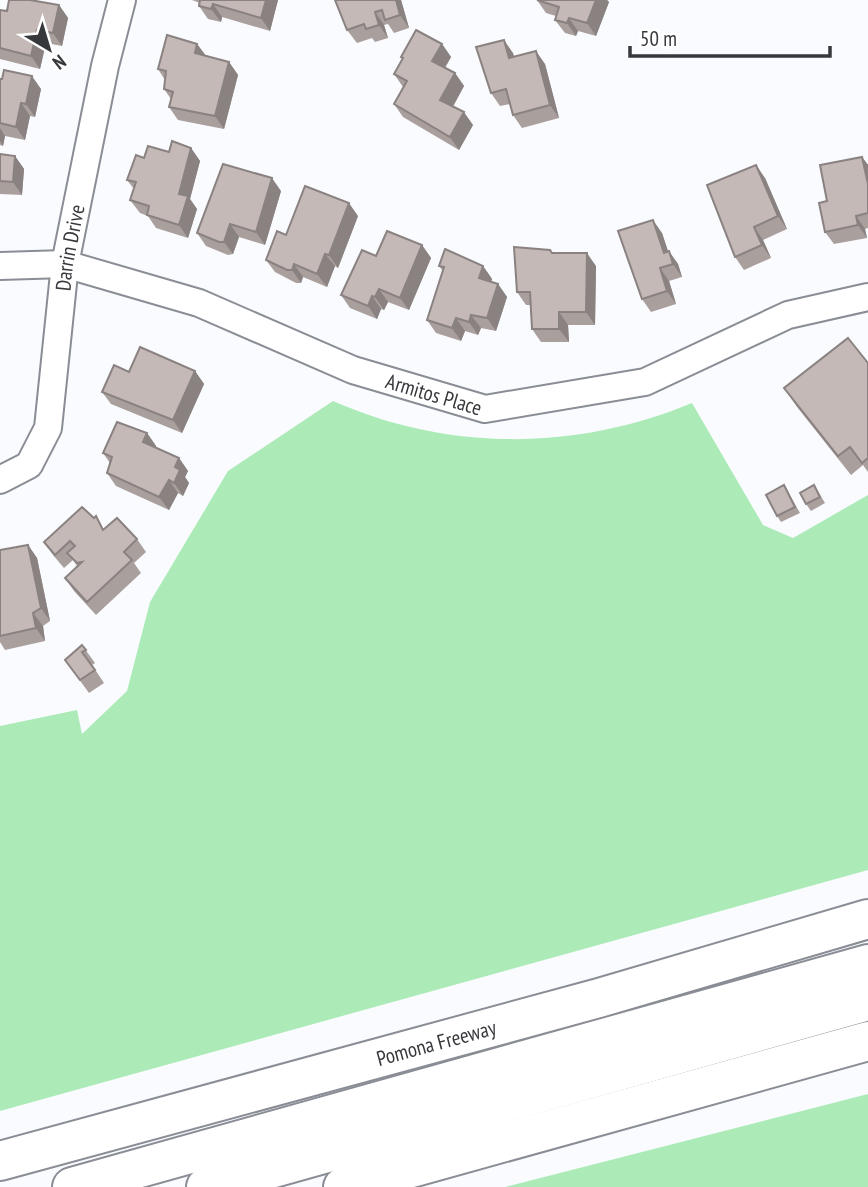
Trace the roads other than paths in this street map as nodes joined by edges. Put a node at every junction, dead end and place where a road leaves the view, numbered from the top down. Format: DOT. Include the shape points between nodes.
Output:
graph roads {
  1 [pos="122,0"];
  2 [pos="65,264"];
  3 [pos="0,266"];
  4 [pos="868,297"];
  5 [pos="0,480"];
  6 [pos="868,919"];
  7 [pos="868,964"];
  8 [pos="868,1002"];
  9 [pos="868,1041"];
  10 [pos="0,1161"];
  11 [pos="72,1187"];
  12 [pos="206,1187"];
  13 [pos="343,1187"];
  1 -- 2 [label="street, Darrin Drive"];
  2 -- 3 [label="street, Armitos Place"];
  2 -- 4 [label="street, Armitos Place" via="199,303 353,370 485,409 645,382 788,315"];
  2 -- 5 [label="street, Darrin Drive" via="48,428 29,465"];
  6 -- 10 [label="highway, Pomona Freeway" via="599,998"];
  7 -- 11 [label="highway"];
  8 -- 12 [label="highway"];
  9 -- 13 [label="highway"];
}
